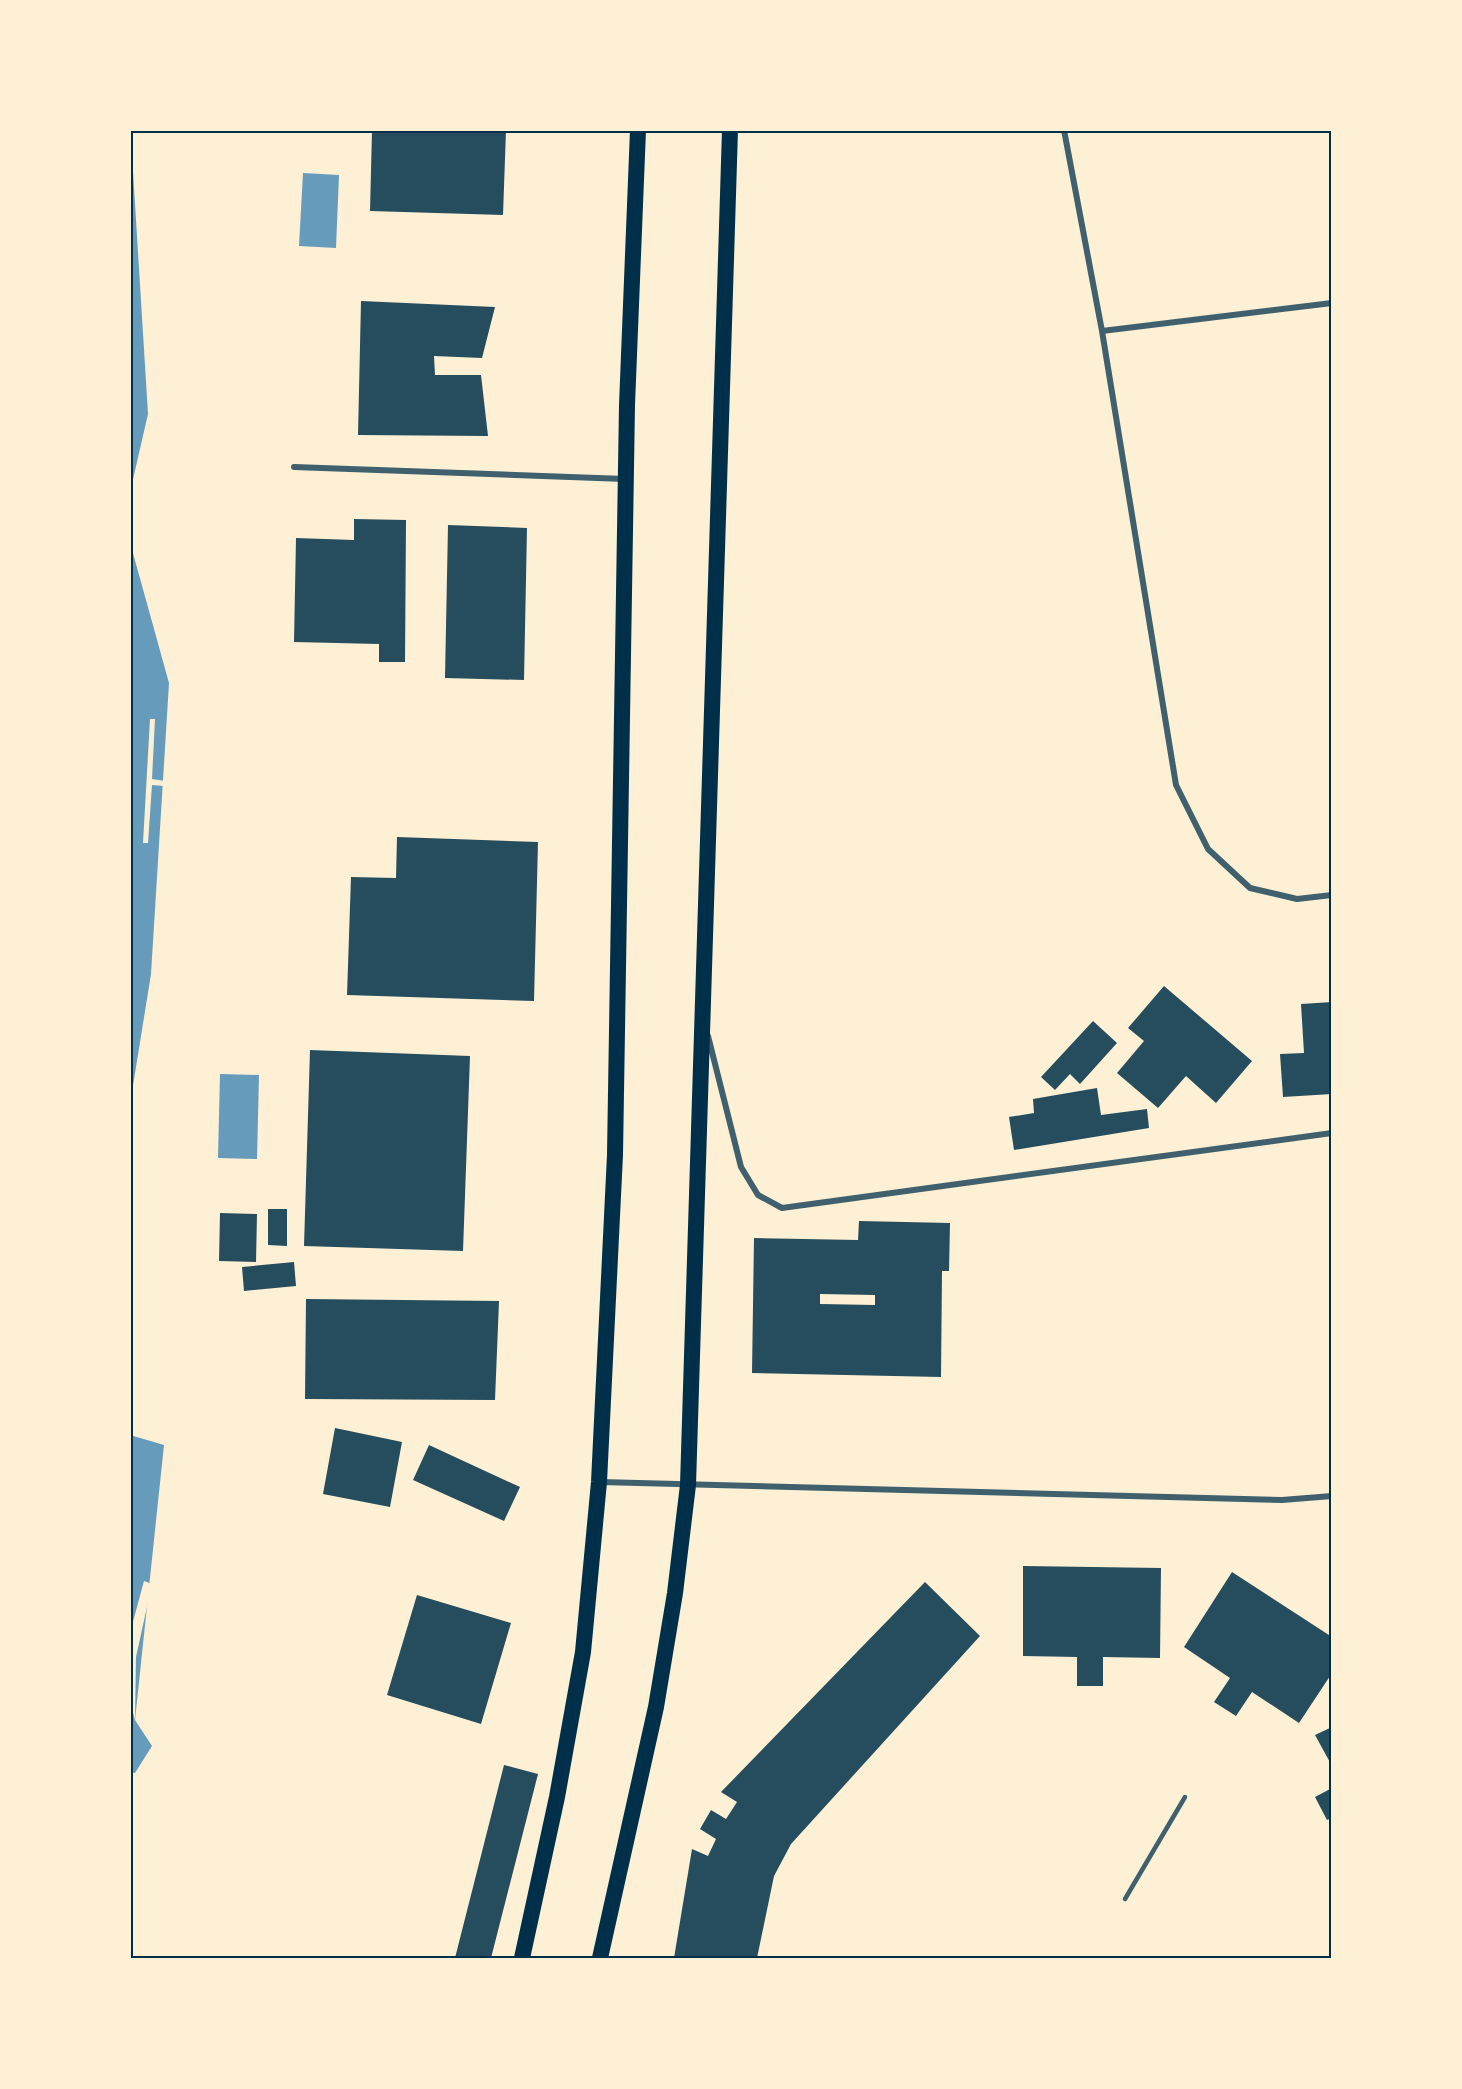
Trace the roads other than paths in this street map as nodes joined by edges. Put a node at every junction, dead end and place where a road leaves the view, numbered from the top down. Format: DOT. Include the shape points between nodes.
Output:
graph roads {
  1 [pos="638,130"];
  2 [pos="730,130"];
  3 [pos="1064,130"];
  4 [pos="1332,303"];
  5 [pos="1102,331"];
  6 [pos="294,466"];
  7 [pos="625,479"];
  8 [pos="1332,895"];
  9 [pos="704,1019"];
  10 [pos="1332,1133"];
  11 [pos="599,1482"];
  12 [pos="688,1485"];
  13 [pos="1332,1496"];
  14 [pos="1185,1797"];
  15 [pos="1125,1899"];
  16 [pos="522,1959"];
  17 [pos="600,1959"];
  1 -- 7 [label="highway"];
  2 -- 9 [label="highway"];
  3 -- 5 [label="street"];
  4 -- 5 [label="street"];
  5 -- 8 [label="street" via="1176,785 1208,849 1250,888 1297,899"];
  6 -- 7 [label="street"];
  7 -- 11 [label="highway" via="615,1155"];
  9 -- 10 [label="street" via="741,1167 758,1195 782,1208"];
  9 -- 12 [label="highway"];
  11 -- 12 [label="street"];
  11 -- 16 [label="highway" via="583,1652"];
  12 -- 13 [label="street" via="1282,1500"];
  12 -- 17 [label="highway" via="656,1707"];
  14 -- 15 [label="lane"];
}
